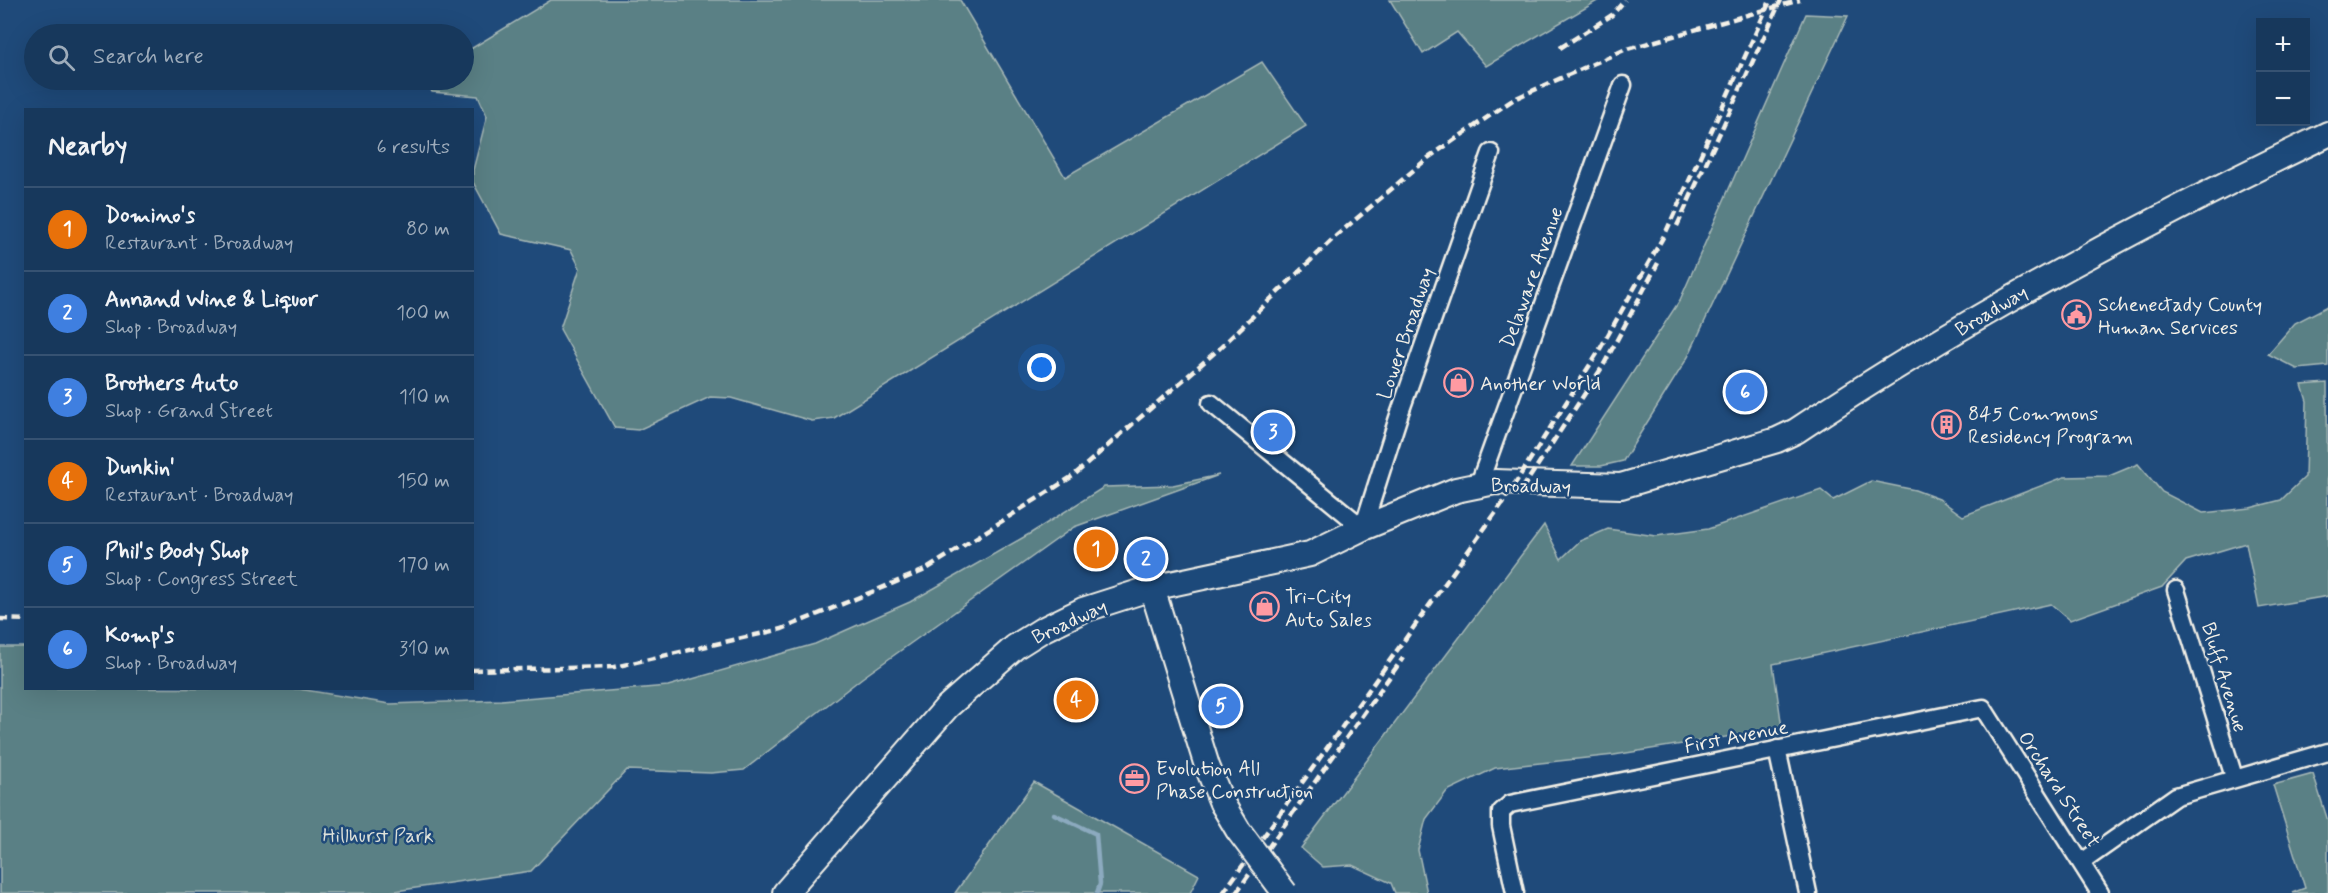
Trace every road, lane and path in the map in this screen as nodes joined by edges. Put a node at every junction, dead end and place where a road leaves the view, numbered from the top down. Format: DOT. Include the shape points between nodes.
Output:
graph roads {
  1 [pos="1623,85"];
  2 [pos="2328,134"];
  3 [pos="1491,153"];
  4 [pos="1211,403"];
  5 [pos="1479,484"];
  6 [pos="1363,528"];
  7 [pos="1152,588"];
  8 [pos="2176,590"];
  9 [pos="1983,708"];
  10 [pos="1777,749"];
  11 [pos="2328,752"];
  12 [pos="2234,777"];
  13 [pos="2082,862"];
  14 [pos="785,893"];
  15 [pos="1285,893"];
  16 [pos="1515,893"];
  17 [pos="1808,893"];
  18 [pos="2100,893"];
  1 -- 5 [label="street, Delaware Avenue"];
  2 -- 5 [label="main road, Broadway" via="2108,243 2009,298 1786,436 1622,486"];
  3 -- 6 [label="street, Lower Broadway"];
  4 -- 6 [label="street"];
  5 -- 6 [label="main road, Broadway"];
  6 -- 7 [label="main road, Broadway" via="1310,554"];
  7 -- 14 [label="main road, Broadway" via="1083,610 1015,647 947,707"];
  7 -- 15 [label="main road, bridge" via="1222,803"];
  8 -- 12 [label="street, Bluff Avenue"];
  9 -- 10 [label="street, First Avenue"];
  9 -- 13 [label="street, Orchard Street"];
  10 -- 16 [label="street, First Avenue" via="1510,804 1501,812 1501,826"];
  10 -- 17 [label="street"];
  11 -- 12 [label="street"];
  12 -- 13 [label="street" via="2176,796"];
  13 -- 18 [label="street, Orchard Street"];
}
